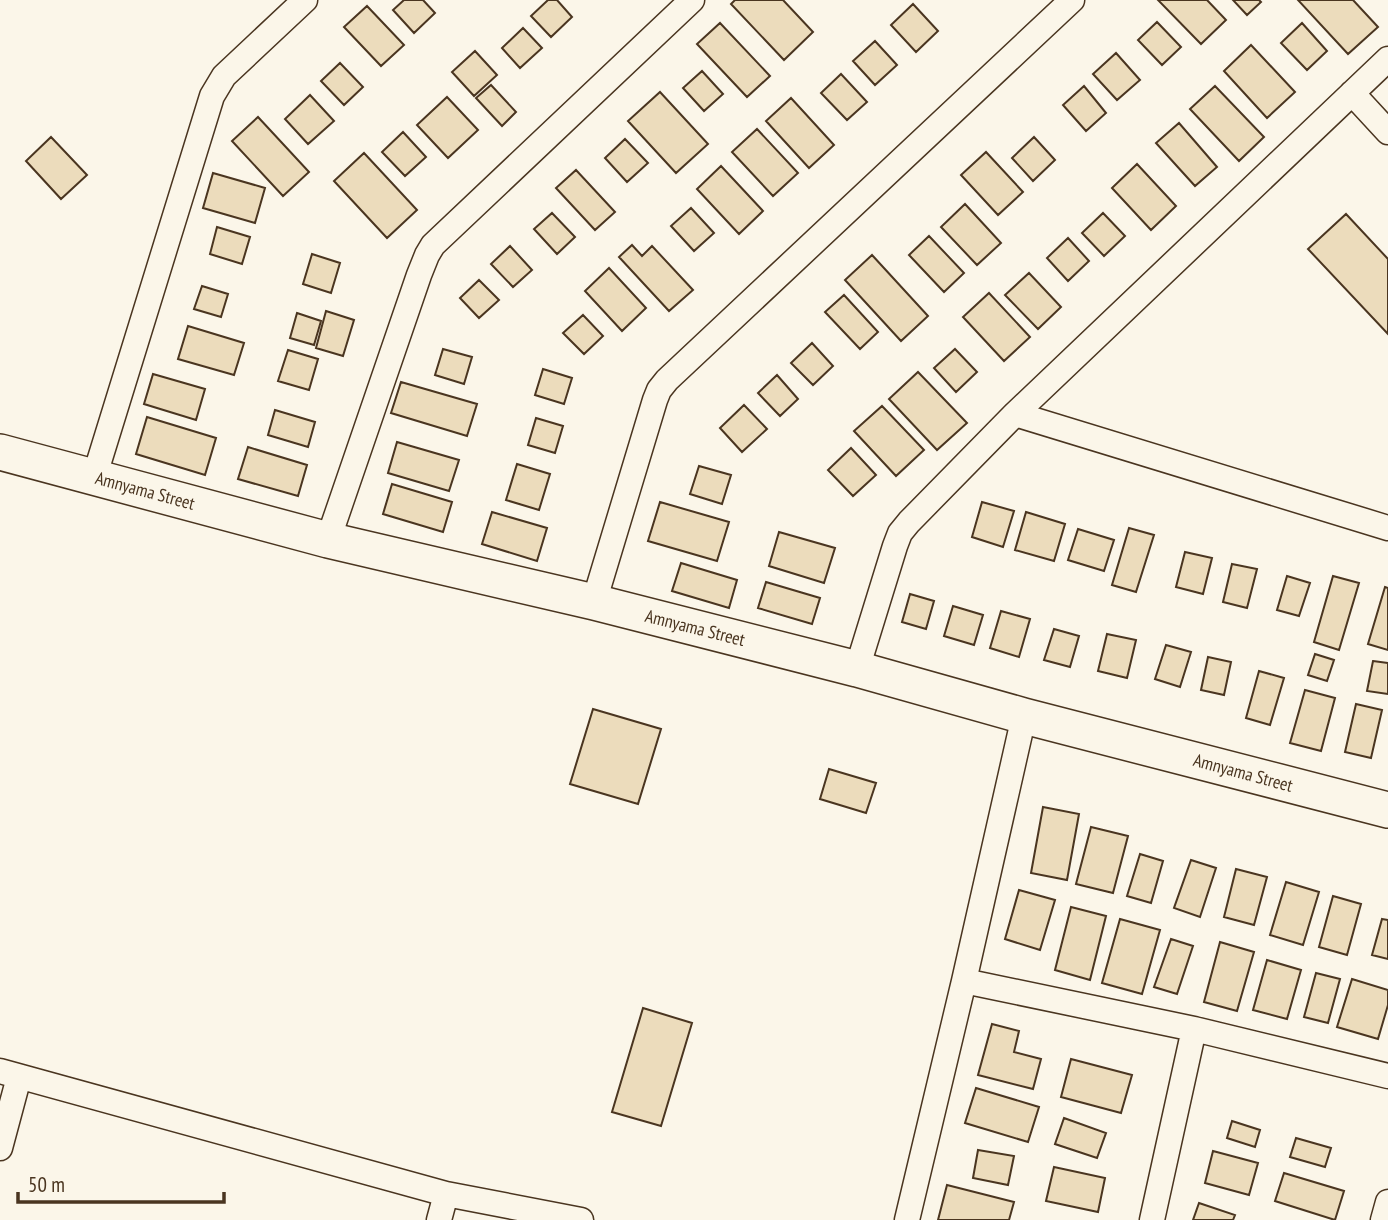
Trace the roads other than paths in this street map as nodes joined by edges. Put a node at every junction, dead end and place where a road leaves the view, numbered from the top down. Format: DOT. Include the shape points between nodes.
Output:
graph roads {
  1 [pos="305,0"];
  2 [pos="692,0"];
  3 [pos="1072,0"];
  4 [pos="1388,59"];
  5 [pos="1352,93"];
  6 [pos="1388,132"];
  7 [pos="1015,414"];
  8 [pos="0,452"];
  9 [pos="93,478"];
  10 [pos="1388,528"];
  11 [pos="328,540"];
  12 [pos="594,602"];
  13 [pos="857,669"];
  14 [pos="1024,716"];
  15 [pos="1388,810"];
  16 [pos="964,981"];
  17 [pos="1194,1029"];
  18 [pos="9,1074"];
  19 [pos="1388,1076"];
  20 [pos="0,1148"];
  21 [pos="446,1194"];
  22 [pos="1388,1202"];
  23 [pos="439,1220"];
  24 [pos="581,1220"];
  25 [pos="907,1220"];
  26 [pos="1152,1220"];
  27 [pos="1383,1220"];
  1 -- 9 [label="street" via="224,75 212,96"];
  2 -- 11 [label="street" via="433,245"];
  3 -- 12 [label="street" via="659,390"];
  4 -- 5 [label="street"];
  5 -- 6 [label="street"];
  5 -- 7 [label="street"];
  7 -- 10 [label="street"];
  7 -- 13 [label="street" via="900,533"];
  8 -- 9 [label="street, Amnyama Street"];
  9 -- 11 [label="street, Amnyama Street"];
  11 -- 12 [label="street, Amnyama Street"];
  12 -- 13 [label="street, Amnyama Street"];
  13 -- 14 [label="street, Amnyama Street"];
  14 -- 15 [label="street, Amnyama Street"];
  14 -- 16 [label="street"];
  16 -- 17 [label="street"];
  16 -- 25 [label="street"];
  17 -- 19 [label="street"];
  17 -- 26 [label="street"];
  18 -- 20 [label="street"];
  18 -- 21 [label="street"];
  21 -- 23 [label="street"];
  21 -- 24 [label="street"];
  22 -- 27 [label="street"];
}
